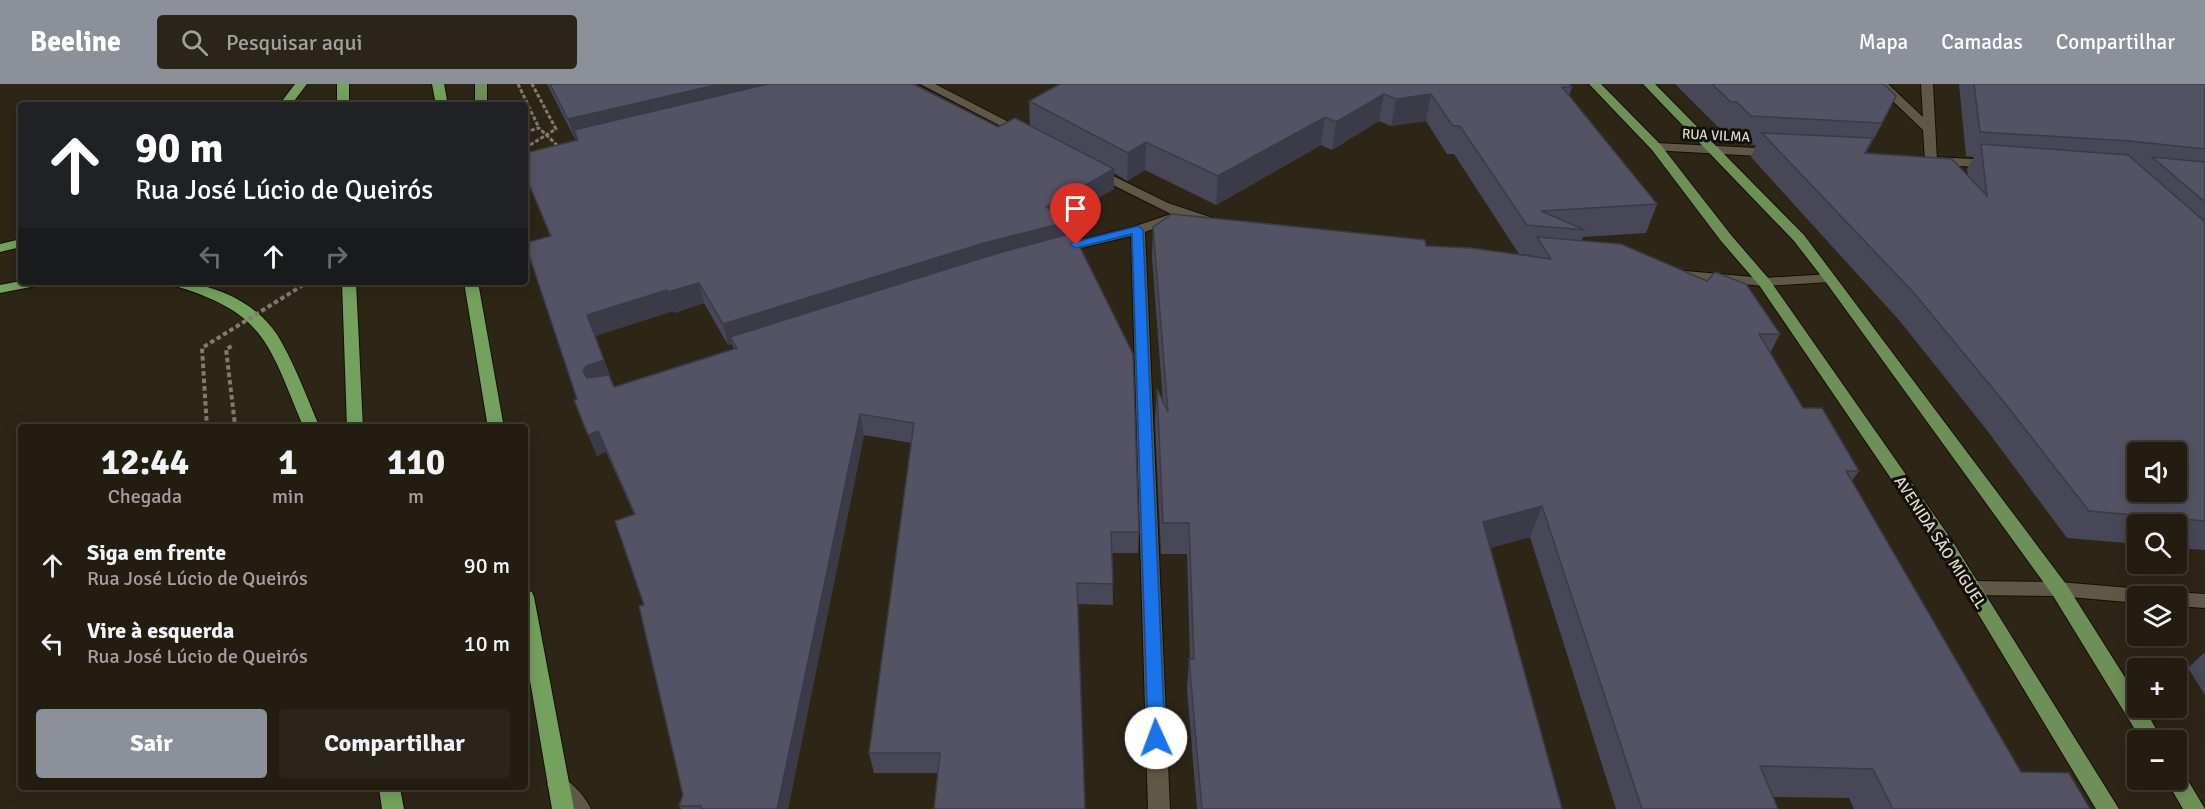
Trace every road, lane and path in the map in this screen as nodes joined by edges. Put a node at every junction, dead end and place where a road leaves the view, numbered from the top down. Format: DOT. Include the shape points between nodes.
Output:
graph roads {
  1 [pos="302,84"];
  2 [pos="343,84"];
  3 [pos="438,84"];
  4 [pos="481,84"];
  5 [pos="518,84"];
  6 [pos="532,84"];
  7 [pos="926,84"];
  8 [pos="1595,84"];
  9 [pos="1649,84"];
  10 [pos="1881,84"];
  11 [pos="1927,84"];
  12 [pos="287,102"];
  13 [pos="343,102"];
  14 [pos="441,102"];
  15 [pos="481,102"];
  16 [pos="527,102"];
  17 [pos="528,105"];
  18 [pos="539,128"];
  19 [pos="1928,128"];
  20 [pos="528,131"];
  21 [pos="1035,139"];
  22 [pos="528,146"];
  23 [pos="1656,147"];
  24 [pos="558,149"];
  25 [pos="1715,149"];
  26 [pos="1795,154"];
  27 [pos="2010,165"];
  28 [pos="1085,166"];
  29 [pos="1181,214"];
  30 [pos="1226,224"];
  31 [pos="1138,230"];
  32 [pos="18,244"];
  33 [pos="0,248"];
  34 [pos="1042,254"];
  35 [pos="1656,272"];
  36 [pos="1830,278"];
  37 [pos="1764,282"];
  38 [pos="21,285"];
  39 [pos="188,285"];
  40 [pos="303,285"];
  41 [pos="349,285"];
  42 [pos="472,285"];
  43 [pos="0,289"];
  44 [pos="226,349"];
  45 [pos="207,424"];
  46 [pos="235,424"];
  47 [pos="310,424"];
  48 [pos="355,424"];
  49 [pos="495,424"];
  50 [pos="1972,588"];
  51 [pos="2059,589"];
  52 [pos="2127,595"];
  53 [pos="2187,600"];
  54 [pos="2205,601"];
  55 [pos="528,615"];
  56 [pos="2146,730"];
  57 [pos="557,784"];
  58 [pos="390,790"];
  59 [pos="2183,790"];
  60 [pos="393,809"];
  61 [pos="563,809"];
  62 [pos="580,809"];
  63 [pos="1159,809"];
  64 [pos="2108,809"];
  65 [pos="2195,809"];
  1 -- 12 [label="highway"];
  2 -- 13 [label="highway"];
  3 -- 14 [label="highway"];
  4 -- 15 [label="main road"];
  5 -- 16 [label="path"];
  6 -- 22 [label="path, bridge" via="556,129"];
  7 -- 21 [label="street"];
  8 -- 23 [label="main road, AVENIDA SÃO MIGUEL"];
  9 -- 25 [label="main road"];
  10 -- 19 [label="street"];
  11 -- 19 [label="street"];
  17 -- 18 [label="path"];
  18 -- 20 [label="path"];
  18 -- 24 [label="path"];
  19 -- 27 [label="street" via="1925,160"];
  23 -- 25 [label="street, RUA VILMA"];
  23 -- 37 [label="main road, AVENIDA SÃO MIGUEL"];
  25 -- 26 [label="street, RUA VILMA"];
  25 -- 36 [label="main road" via="1799,238"];
  28 -- 29 [label="street"];
  29 -- 30 [label="street"];
  29 -- 31 [label="street"];
  31 -- 34 [label="street"];
  31 -- 63 [label="street"];
  32 -- 33 [label="highway"];
  35 -- 37 [label="street"];
  36 -- 37 [label="street"];
  36 -- 51 [label="main road"];
  37 -- 50 [label="main road, AVENIDA SÃO MIGUEL"];
  38 -- 43 [label="highway"];
  39 -- 47 [label="highway" via="239,305 267,331"];
  40 -- 45 [label="path, bridge" via="202,348"];
  41 -- 48 [label="highway"];
  42 -- 49 [label="highway"];
  44 -- 46 [label="path"];
  50 -- 51 [label="street"];
  50 -- 64 [label="main road, AVENIDA SÃO MIGUEL"];
  51 -- 52 [label="street"];
  51 -- 56 [label="main road"];
  53 -- 54 [label="street"];
  55 -- 57 [label="highway"];
  57 -- 61 [label="highway"];
  57 -- 62 [label="street"];
  58 -- 60 [label="highway"];
  59 -- 65 [label="main road"];
}
